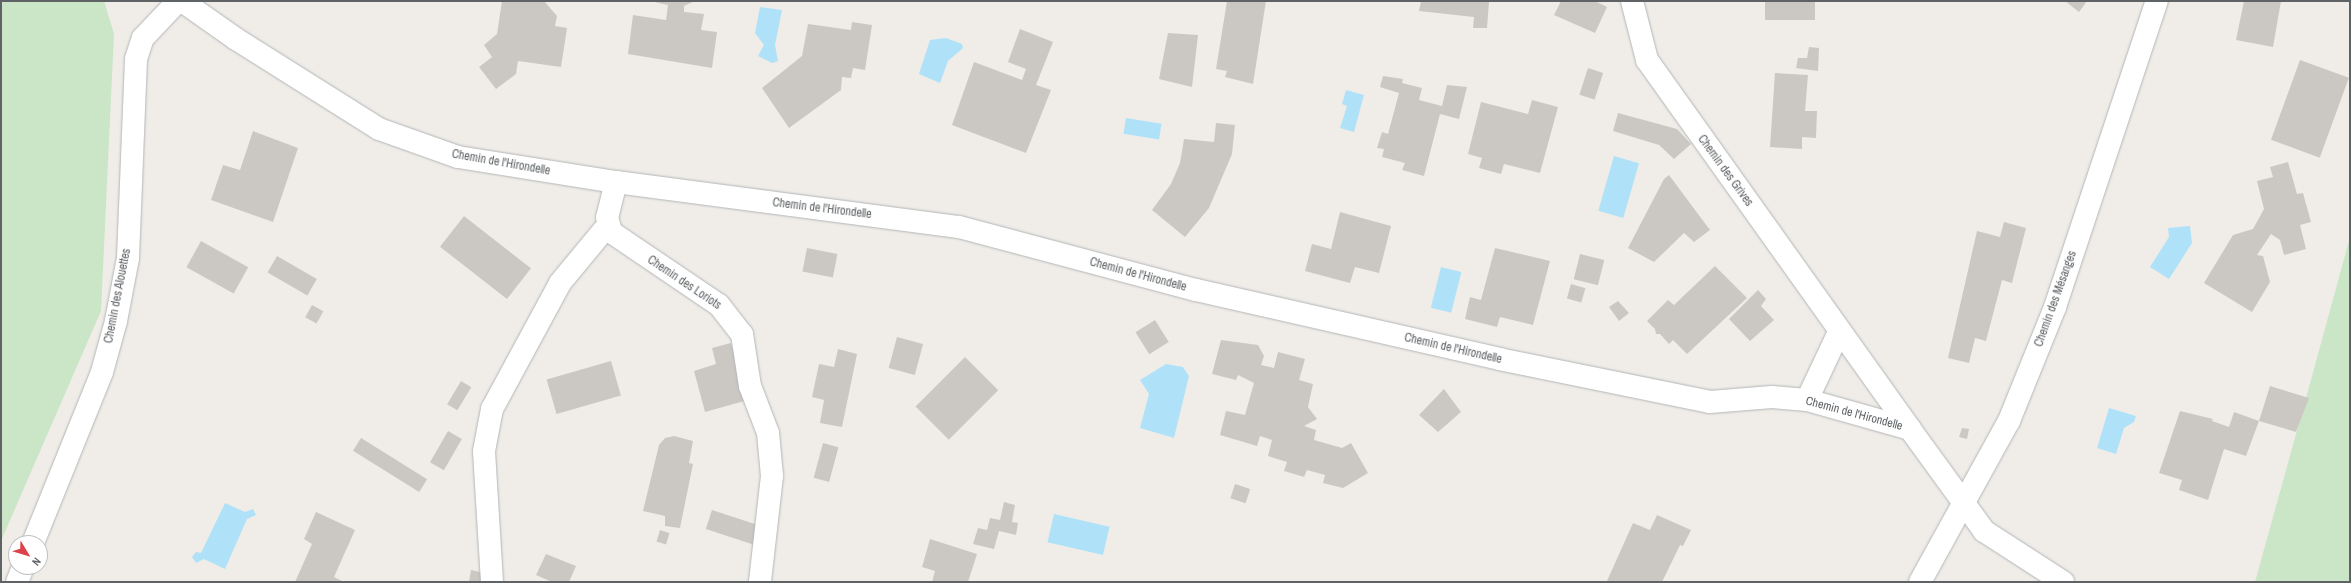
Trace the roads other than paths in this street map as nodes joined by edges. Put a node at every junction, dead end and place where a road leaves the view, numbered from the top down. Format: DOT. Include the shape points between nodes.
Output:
graph roads {
  1 [pos="178,1"];
  2 [pos="182,1"];
  3 [pos="1632,1"];
  4 [pos="2157,1"];
  5 [pos="616,182"];
  6 [pos="608,224"];
  7 [pos="1839,332"];
  8 [pos="1807,400"];
  9 [pos="1910,429"];
  10 [pos="1965,502"];
  11 [pos="36,535"];
  12 [pos="492,582"];
  13 [pos="760,582"];
  14 [pos="1920,582"];
  15 [pos="2063,582"];
  1 -- 11 [label="street, Chemin des Alouettes" via="144,38 136,59 128,258 116,321 102,372"];
  2 -- 5 [label="street, Chemin de l'Hirondelle" via="236,39 378,129 458,157"];
  3 -- 7 [label="street, Chemin des Grives" via="1647,60"];
  4 -- 10 [label="street, Chemin des Mésanges" via="2055,307 2009,421"];
  5 -- 6 [label="street"];
  5 -- 8 [label="street, Chemin de l'Hirondelle" via="959,226 1196,290 1499,359 1710,402 1772,397"];
  6 -- 12 [label="street" via="560,283 492,409 484,451"];
  6 -- 13 [label="street, Chemin des Loriots" via="611,232 621,240 718,305 733,319 742,334 750,386 768,433 772,476"];
  7 -- 8 [label="street"];
  7 -- 9 [label="street, Chemin des Grives"];
  8 -- 9 [label="street, Chemin de l'Hirondelle"];
  9 -- 10 [label="street, Chemin de l'Hirondelle"];
  10 -- 14 [label="street, Chemin des Mésanges"];
  10 -- 15 [label="street, Chemin de l'Hirondelle" via="1984,531"];
}
